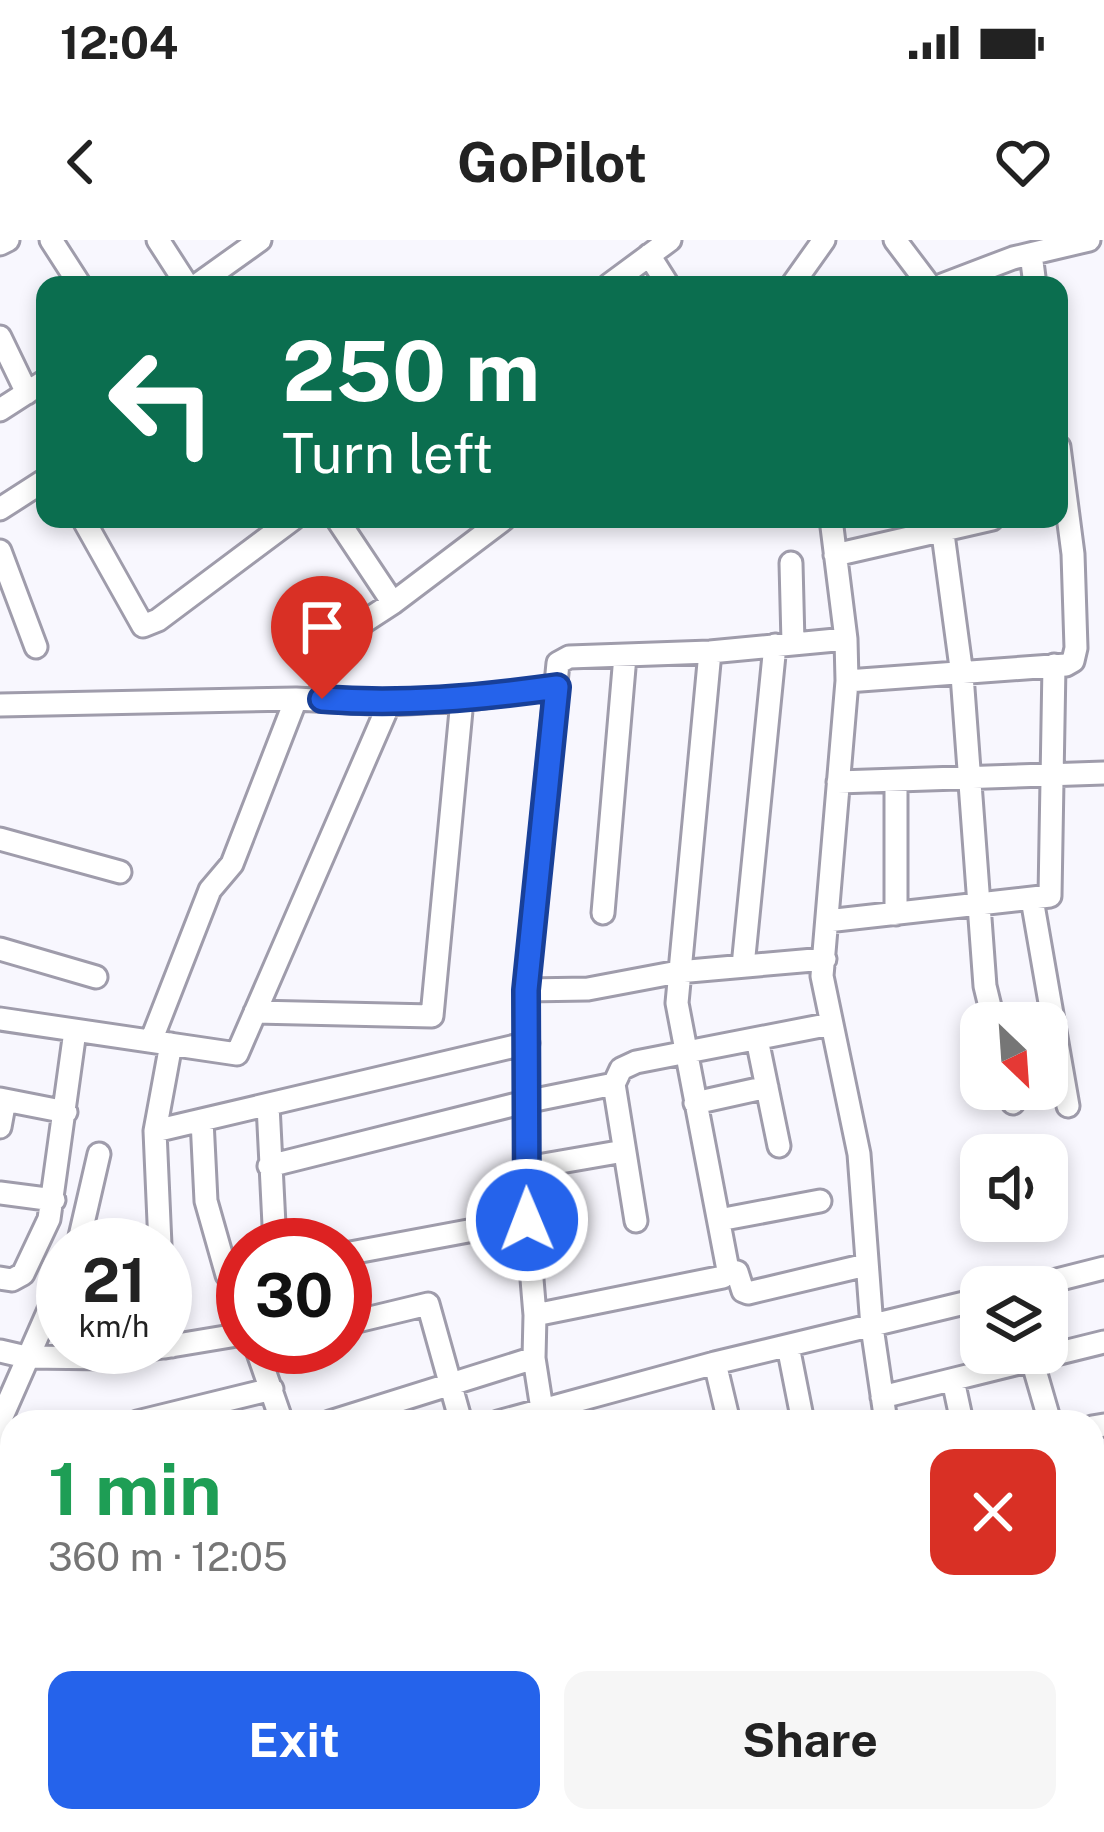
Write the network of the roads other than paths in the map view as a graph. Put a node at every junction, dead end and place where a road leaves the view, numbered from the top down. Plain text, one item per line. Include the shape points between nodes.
1 (8, 240) edge
2 (51, 240) edge
3 (158, 240) edge
4 (260, 240) edge
5 (670, 240) edge
6 (824, 240) edge
7 (895, 240) edge
8 (1089, 240) edge
9 (0, 244) edge
10 (1015, 251) edge
11 (649, 256) junction
12 (74, 276) edge
13 (181, 276) edge
14 (210, 276) edge
15 (621, 276) edge
16 (662, 276) edge
17 (798, 276) edge
18 (922, 276) edge
19 (961, 276) edge
20 (0, 337) edge
21 (36, 381) edge
22 (36, 388) edge
23 (0, 410) edge
24 (36, 486) edge
25 (0, 509) edge
26 (88, 528) edge
27 (280, 528) edge
28 (343, 528) edge
29 (492, 528) edge
30 (832, 528) edge
31 (928, 528) edge
32 (943, 528) edge
33 (1065, 528) edge
34 (0, 551) edge
35 (835, 555) junction
36 (791, 562) dead end
37 (393, 603) junction
38 (846, 639) junction
39 (784, 644) junction
40 (36, 647) dead end
41 (710, 652) junction
42 (625, 656) junction
43 (1054, 665) junction
44 (962, 675) junction
45 (848, 681) junction
46 (557, 687) junction
47 (296, 699) junction
48 (322, 699) junction
49 (462, 700) junction
50 (389, 704) junction
51 (0, 705) edge
52 (1104, 773) edge
53 (1052, 777) junction
54 (969, 780) junction
55 (838, 782) junction
56 (896, 783) junction
57 (0, 839) edge
58 (119, 872) dead end
59 (1032, 899) junction
60 (979, 905) junction
61 (603, 914) dead end
62 (896, 914) junction
63 (827, 921) junction
64 (0, 949) edge
65 (825, 959) junction
66 (742, 966) junction
67 (678, 972) junction
68 (96, 977) dead end
69 (526, 990) junction
70 (989, 1002) edge
71 (1050, 1002) edge
72 (255, 1012) junction
73 (0, 1019) edge
74 (831, 1024) junction
75 (75, 1031) junction
76 (757, 1039) junction
77 (161, 1042) junction
78 (527, 1042) junction
79 (686, 1054) junction
80 (614, 1084) junction
81 (767, 1087) junction
82 (2, 1100) edge
83 (526, 1102) junction
84 (695, 1103) junction
85 (268, 1105) junction
86 (66, 1112) junction
87 (202, 1120) junction
88 (0, 1127) edge
89 (155, 1131) junction
90 (779, 1146) dead end
91 (624, 1151) junction
92 (99, 1154) dead end
93 (269, 1166) junction
94 (526, 1168) junction
95 (0, 1193) edge
96 (54, 1200) junction
97 (820, 1201) dead end
98 (84, 1218) edge
99 (159, 1218) edge
100 (273, 1218) edge
101 (527, 1220) junction
102 (719, 1220) junction
103 (636, 1221) dead end
104 (216, 1236) edge
105 (372, 1248) edge
106 (866, 1265) junction
107 (1104, 1268) edge
108 (728, 1270) junction
109 (1068, 1277) edge
110 (0, 1278) edge
111 (960, 1304) edge
112 (535, 1315) junction
113 (372, 1317) edge
114 (872, 1327) junction
115 (36, 1337) edge
116 (1104, 1342) edge
117 (788, 1346) junction
118 (0, 1351) edge
119 (1068, 1351) edge
120 (36, 1356) edge
121 (26, 1357) junction
122 (534, 1358) junction
123 (715, 1364) junction
124 (266, 1374) edge
125 (977, 1374) edge
126 (1036, 1374) edge
127 (953, 1380) junction
128 (451, 1384) junction
129 (272, 1390) junction
130 (882, 1397) junction
131 (4, 1410) edge
132 (188, 1410) edge
133 (278, 1410) edge
134 (389, 1410) edge
135 (458, 1410) edge
136 (542, 1410) edge
137 (560, 1410) edge
138 (726, 1410) edge
139 (801, 1410) edge
140 (884, 1410) edge
141 (959, 1410) edge
142 (1047, 1410) edge

1 - 9 street
2 - 12 street
3 - 13 street
4 - 14 street
5 - 11 street
6 - 17 street
7 - 18 street
8 - 10 street
10 - 19 street
11 - 15 street
11 - 16 street
20 - 21 street
22 - 23 street
24 - 25 street
26 - 27 street via 143,626
28 - 37 street
29 - 37 street
30 - 35 street
31 - 35 street
32 - 44 street
33 - 43 street via 1076,648 1073,661
34 - 40 street
35 - 38 street
36 - 39 street
37 - 48 street via 327,646
38 - 39 street
38 - 45 street
39 - 41 street
39 - 66 street
41 - 42 street
41 - 67 street
42 - 46 street via 562,659
42 - 61 street
43 - 44 street
43 - 53 street
44 - 45 street
44 - 54 street
45 - 55 street
46 - 49 street
46 - 69 street
47 - 48 street
47 - 51 street
47 - 77 street via 232,864 210,890
48 - 50 street
49 - 50 street
49 - 72 street via 436,1010 427,1018
50 - 72 street
52 - 53 street
53 - 54 street
53 - 59 street via 1053,892
54 - 56 street
54 - 60 street
55 - 56 street
55 - 63 street
56 - 62 street
57 - 58 street
59 - 60 street
59 - 71 street
60 - 62 street
60 - 70 street
62 - 63 street
63 - 65 street
64 - 68 street
65 - 66 street
65 - 74 street
66 - 67 street
67 - 69 street via 588,989
67 - 79 street
69 - 78 street
72 - 77 street via 237,1054
73 - 75 street
74 - 76 street
74 - 106 street via 859,1154
75 - 77 street
75 - 86 street
76 - 79 street
76 - 81 street
77 - 89 street
78 - 83 street
78 - 85 street
79 - 80 street via 636,1062
79 - 84 street
80 - 83 street
80 - 91 street
81 - 84 street
81 - 90 street
82 - 86 street
82 - 88 street
83 - 93 street
83 - 94 street
84 - 102 street
85 - 87 street
85 - 93 street
86 - 96 street
87 - 89 street
87 - 104 street
89 - 99 street
91 - 94 street
91 - 103 street
92 - 98 street
93 - 100 street
94 - 101 street
95 - 96 street
96 - 110 street via 23,1274
97 - 102 street
101 - 105 street
101 - 112 street
102 - 108 street
106 - 108 street via 748,1293
106 - 114 street
107 - 109 street
108 - 112 street
111 - 114 street
112 - 122 street
113 - 128 street via 425,1302
114 - 117 street
114 - 130 street
115 - 121 street
116 - 119 street
117 - 123 street
117 - 139 street
118 - 121 street
120 - 121 street
121 - 131 street
122 - 128 street
122 - 136 street
123 - 137 street
123 - 138 street
124 - 129 street
125 - 127 street
126 - 142 street
127 - 130 street
127 - 141 street
128 - 134 street
128 - 135 street
129 - 132 street
129 - 133 street
130 - 140 street

